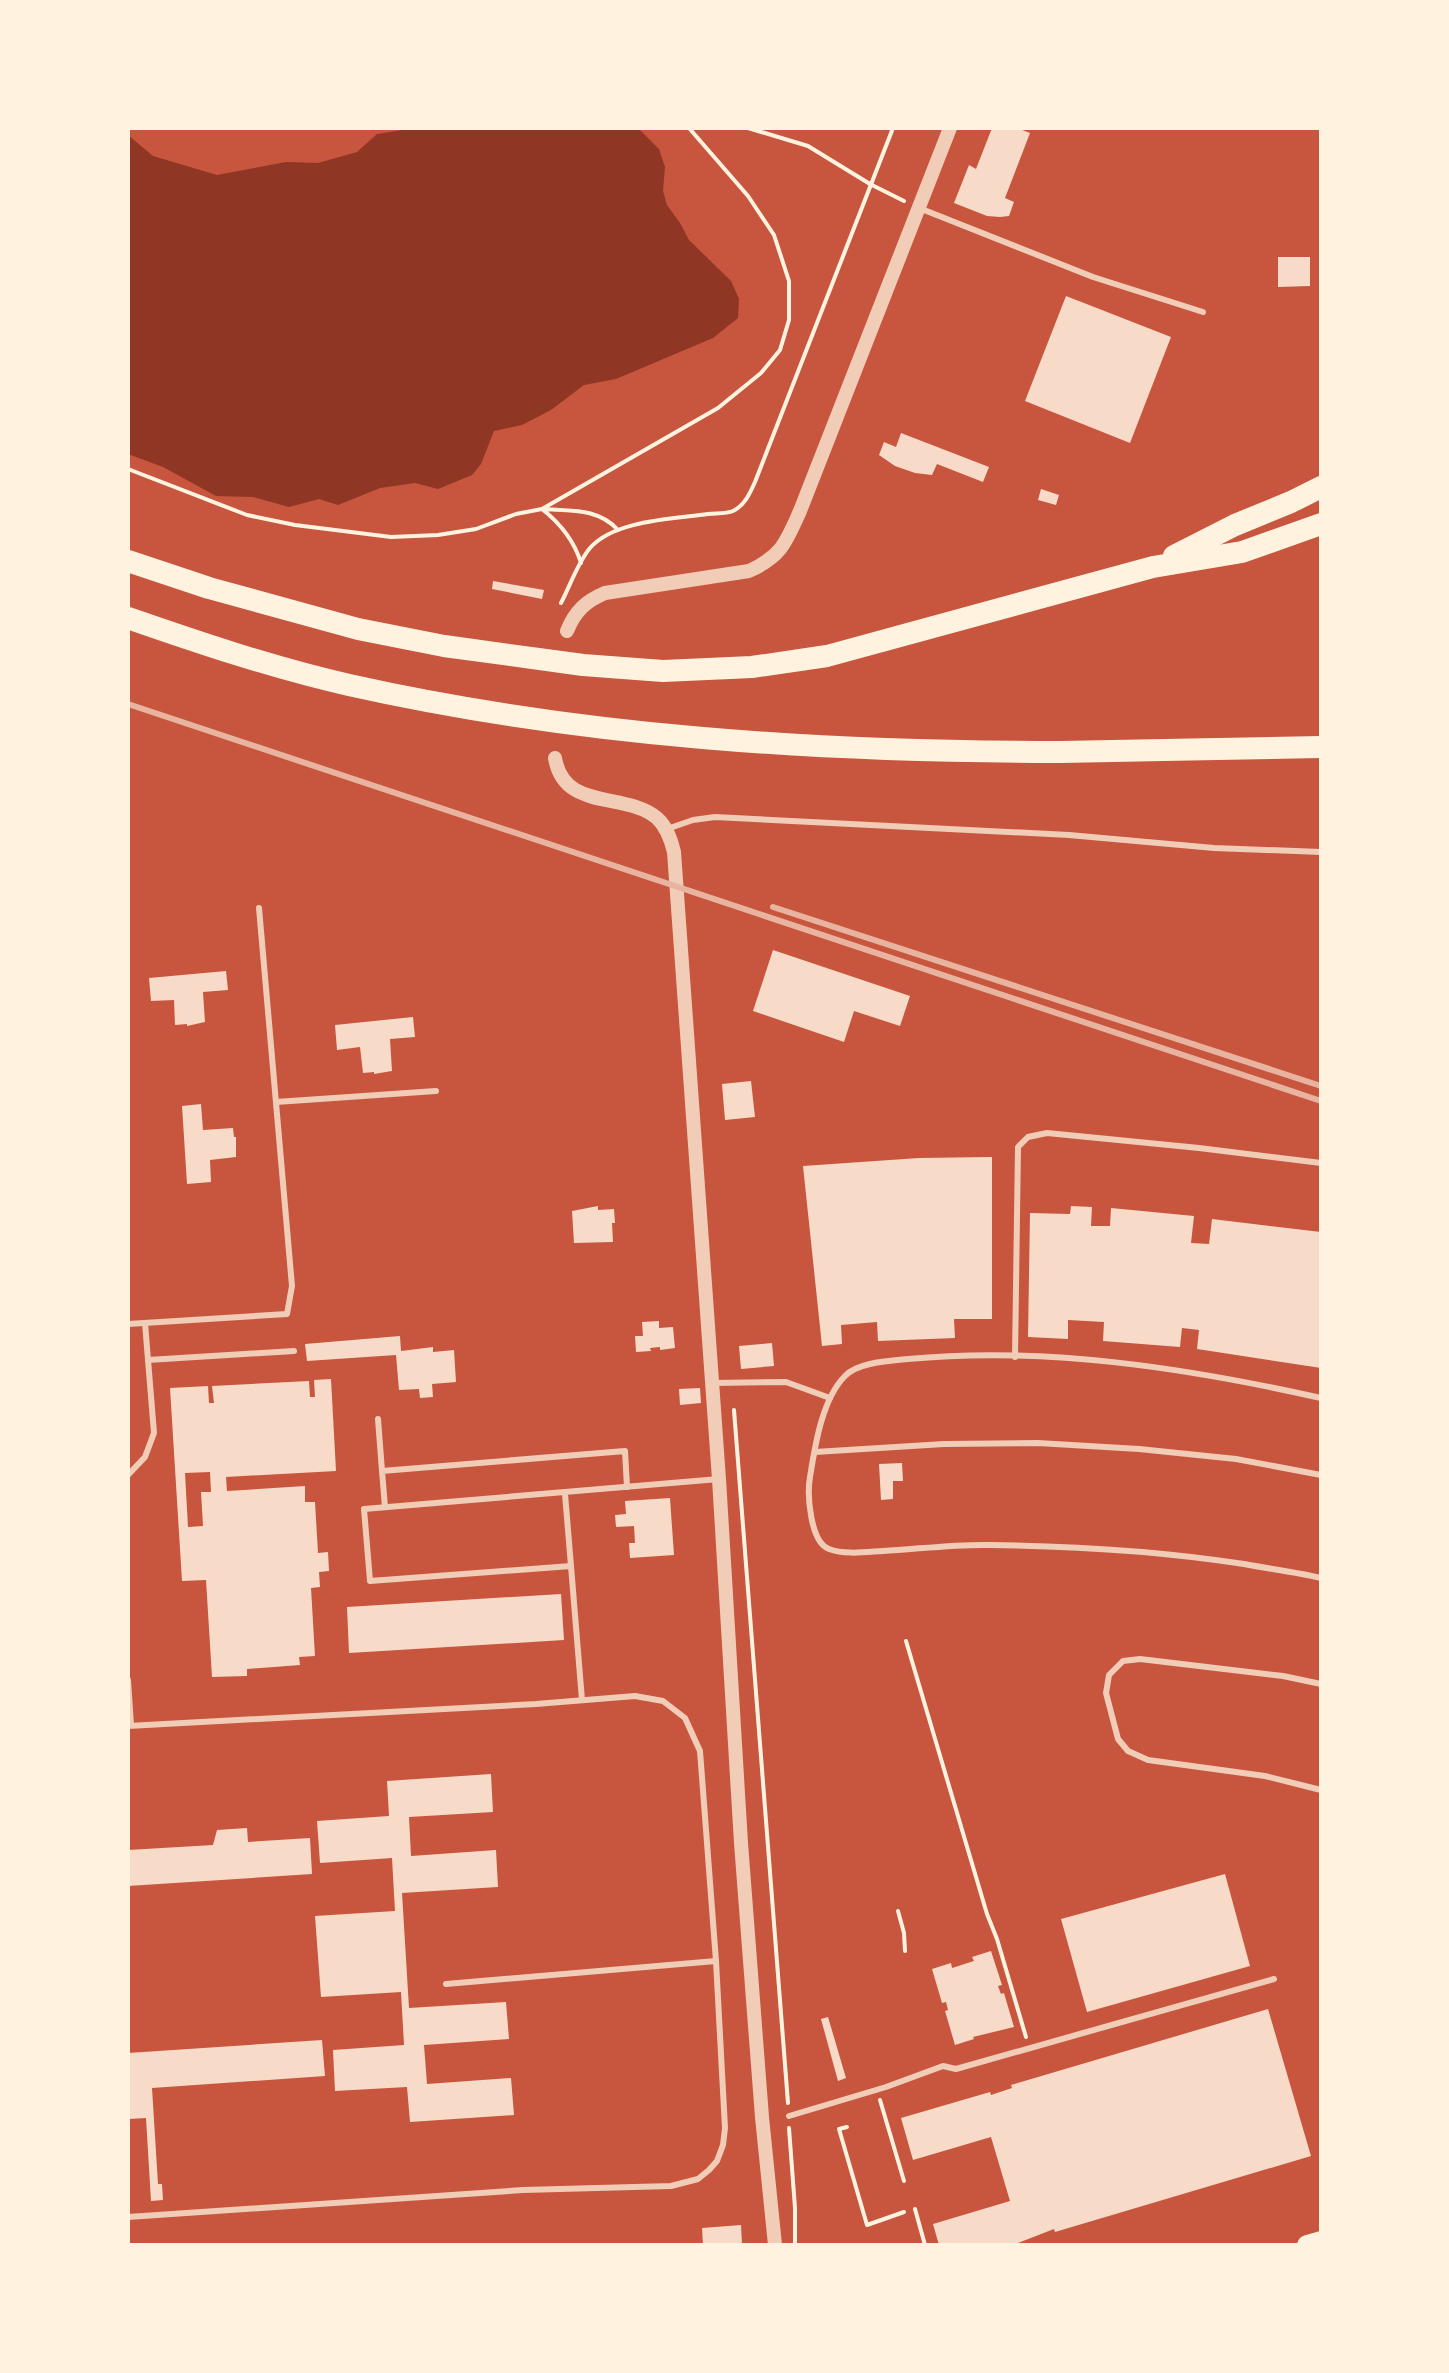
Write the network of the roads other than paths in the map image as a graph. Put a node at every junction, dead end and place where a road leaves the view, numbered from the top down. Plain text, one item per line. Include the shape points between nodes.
1 (950, 128) edge
2 (919, 208) junction
3 (1203, 312) dead end
4 (1321, 487) edge
5 (1321, 524) edge
6 (128, 561) edge
7 (1153, 567) junction
8 (128, 618) edge
9 (567, 631) dead end
10 (1321, 747) edge
11 (555, 758) dead end
12 (666, 829) junction
13 (1321, 852) edge
14 (259, 908) dead end
15 (436, 1091) dead end
16 (276, 1102) junction
17 (1321, 1163) edge
18 (145, 1323) junction
19 (128, 1324) edge
20 (294, 1351) dead end
21 (1015, 1357) junction
22 (148, 1360) junction
23 (712, 1383) junction
24 (830, 1398) junction
25 (1321, 1398) edge
26 (378, 1419) dead end
27 (815, 1452) junction
28 (382, 1471) junction
29 (128, 1475) edge
30 (1321, 1475) edge
31 (719, 1479) junction
32 (627, 1487) junction
33 (565, 1494) junction
34 (385, 1507) junction
35 (571, 1566) junction
36 (1321, 1578) edge
37 (128, 1680) edge
38 (1321, 1684) edge
39 (582, 1700) junction
40 (129, 1726) edge
41 (1321, 1790) edge
42 (716, 1961) junction
43 (1274, 1979) dead end
44 (446, 1984) dead end
45 (789, 2116) road end
46 (128, 2217) edge
47 (1321, 2241) edge
48 (775, 2245) edge
49 (1307, 2245) edge

1 - 2 street
2 - 3 lane via 1093,277
2 - 9 street via 786,543 770,562 749,571 590,599
4 - 7 highway
5 - 7 highway via 1242,552
6 - 7 highway via 372,632 568,663 663,671 752,667 827,656
8 - 10 highway via 345,684 543,721 743,742 908,749
11 - 12 street via 558,772 576,790 644,810
12 - 13 lane via 715,817
12 - 23 street via 674,852
14 - 16 lane
15 - 16 lane
16 - 18 lane via 292,1286 287,1314
17 - 21 lane via 1047,1133 1028,1137 1018,1147
18 - 19 lane
18 - 22 lane
20 - 22 lane
21 - 24 lane via 875,1362 846,1374
21 - 25 lane via 1172,1370
22 - 29 lane via 154,1433 145,1457
23 - 24 lane via 786,1382
23 - 31 street
24 - 27 lane
26 - 28 lane
27 - 30 lane via 1038,1443 1236,1459
27 - 36 lane via 809,1481 812,1521 819,1543 829,1549 1093,1548 1191,1556
28 - 32 lane via 625,1451
28 - 34 lane
31 - 32 lane
31 - 48 street via 741,1843
32 - 33 lane
33 - 34 lane
33 - 35 lane
34 - 35 lane via 364,1509 370,1581
35 - 39 lane
37 - 40 lane
38 - 41 lane via 1140,1659 1123,1661 1109,1675 1106,1693 1118,1739 1128,1751 1148,1760 1265,1776
39 - 40 lane
39 - 42 lane via 635,1696 663,1701 685,1718 700,1751
42 - 44 lane
42 - 46 lane via 725,2128 717,2161 698,2179 671,2186 523,2190
43 - 45 lane via 956,2069 943,2066
47 - 49 main road

